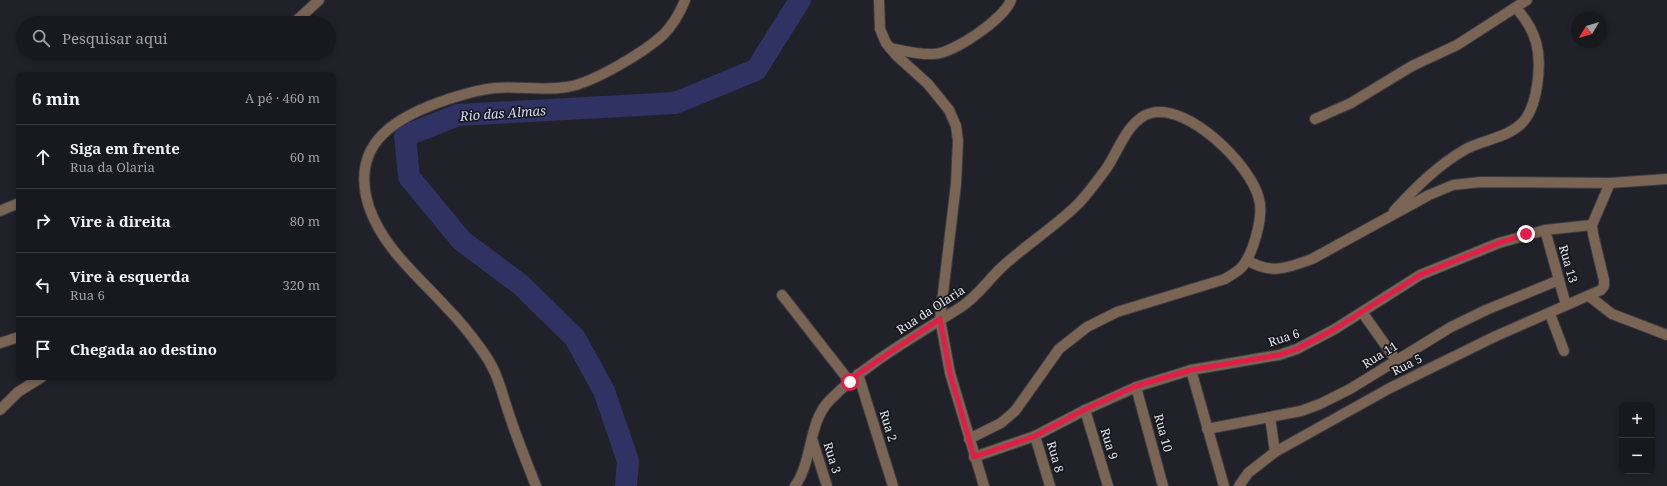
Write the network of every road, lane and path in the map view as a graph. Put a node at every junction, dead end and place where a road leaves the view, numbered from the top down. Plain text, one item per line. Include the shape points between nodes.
1 (319, 0) edge
2 (685, 0) edge
3 (878, 0) edge
4 (1011, 0) edge
5 (1527, 0) edge
6 (1516, 8) junction
7 (302, 16) edge
8 (890, 48) junction
9 (1315, 119) dead end
10 (1667, 179) edge
11 (1610, 183) junction
12 (16, 204) edge
13 (0, 210) edge
14 (1389, 217) junction
15 (1592, 225) junction
16 (1545, 230) junction
17 (1247, 260) junction
18 (1559, 280) junction
19 (782, 295) dead end
20 (1589, 296) junction
21 (1566, 305) junction
22 (1362, 312) junction
23 (1550, 314) junction
24 (940, 319) junction
25 (1667, 335) edge
26 (16, 338) edge
27 (0, 343) edge
28 (1564, 351) dead end
29 (1396, 360) junction
30 (1191, 370) junction
31 (858, 374) junction
32 (37, 380) edge
33 (850, 382) junction
34 (1136, 386) junction
35 (0, 410) edge
36 (1084, 410) junction
37 (1270, 417) junction
38 (1207, 429) junction
39 (1035, 436) junction
40 (812, 438) junction
41 (969, 439) junction
42 (1275, 452) junction
43 (974, 457) junction
44 (536, 486) edge
45 (796, 486) edge
46 (827, 486) edge
47 (893, 486) edge
48 (984, 486) edge
49 (1050, 486) edge
50 (1108, 486) edge
51 (1163, 486) edge
52 (1224, 486) edge
53 (1239, 486) edge

1 - 7 street
2 - 44 street via 679,16 663,35 619,65 585,83 567,87 494,88 453,98 427,107 395,123 376,140 368,155 365,186 379,230 399,257 449,309 494,369
3 - 8 street via 880,29
4 - 8 street via 997,18 951,49 934,54
5 - 6 street
6 - 9 street via 1457,45 1412,66 1351,103
6 - 14 street via 1528,21 1536,43 1536,95 1527,117 1512,130 1478,143 1450,158 1422,182
8 - 24 street via 928,84 949,110 956,126 956,184
10 - 11 street
11 - 14 street via 1465,183 1439,190
11 - 15 street
12 - 13 street
14 - 17 street via 1312,259 1290,267 1268,269
15 - 16 street, Rua 6
15 - 20 street, Rua 5 via 1604,286
16 - 18 street, Rua 13
16 - 22 street, Rua 6 via 1499,243 1427,272
17 - 24 street, Rua da Olaria via 1260,215 1260,200 1250,179 1207,131 1167,113 1151,113 1131,128 1106,169 1078,204 1002,267 978,294
17 - 41 street via 1225,278 1117,312 1087,327 1059,349 1015,411 996,426
18 - 21 street, Rua 13
18 - 29 street, Rua 11 via 1472,316
19 - 33 street
20 - 21 street, Rua 5
20 - 25 street via 1612,314
21 - 23 street, Rua 5
22 - 29 street
22 - 30 street, Rua 6 via 1297,349 1279,355
23 - 28 street
23 - 42 street, Rua 5 via 1496,336 1390,388
24 - 31 street, Rua da Olaria
24 - 41 street via 950,373
26 - 27 street
29 - 37 street, Rua 11 via 1337,396 1302,411
30 - 34 street, Rua 6
30 - 38 street
31 - 33 street, Rua da Olaria
31 - 47 street, Rua 2
32 - 35 street via 18,392
33 - 40 street, Rua da Olaria via 828,402
34 - 36 street, Rua 6
34 - 51 street, Rua 10
36 - 39 street, Rua 6
36 - 50 street, Rua 9
37 - 38 street, Rua 11
37 - 42 street
38 - 52 street
39 - 43 street, Rua 6
39 - 49 street, Rua 8
40 - 45 street, Rua da Olaria via 806,465
40 - 46 street, Rua 3
41 - 43 street
42 - 53 street, Rua 5 via 1248,473
43 - 48 street

